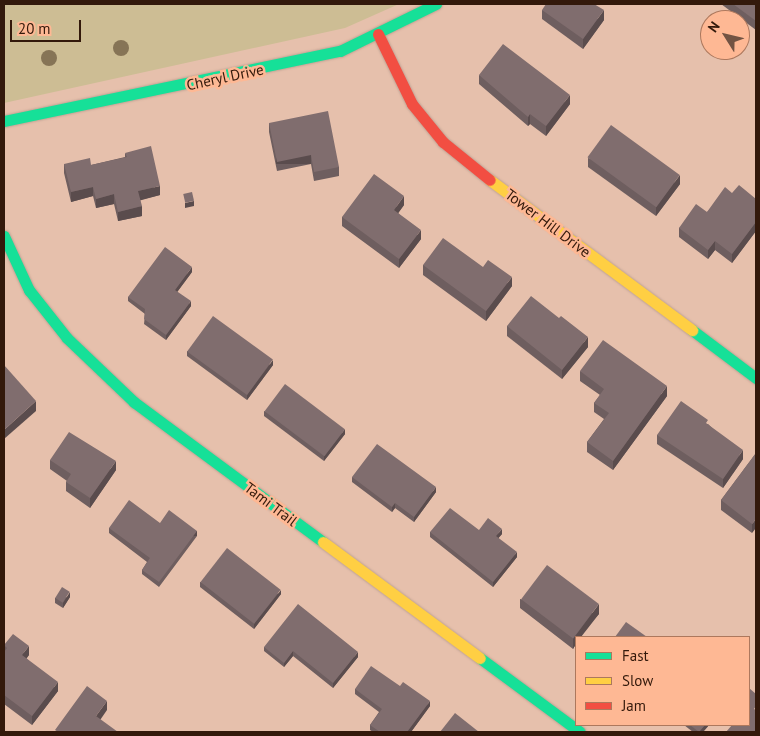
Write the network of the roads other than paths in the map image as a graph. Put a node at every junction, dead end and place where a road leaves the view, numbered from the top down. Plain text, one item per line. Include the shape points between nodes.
1 (436, 4) edge
2 (378, 34) junction
3 (4, 121) edge
4 (4, 236) edge
5 (756, 378) edge
6 (580, 732) edge

1 - 2 street, Cheryl Drive
2 - 3 street, Cheryl Drive via 340,51
2 - 5 street, Tower Hill Drive via 412,104 443,142
4 - 6 street, Tami Trail via 29,290 67,338 134,402

